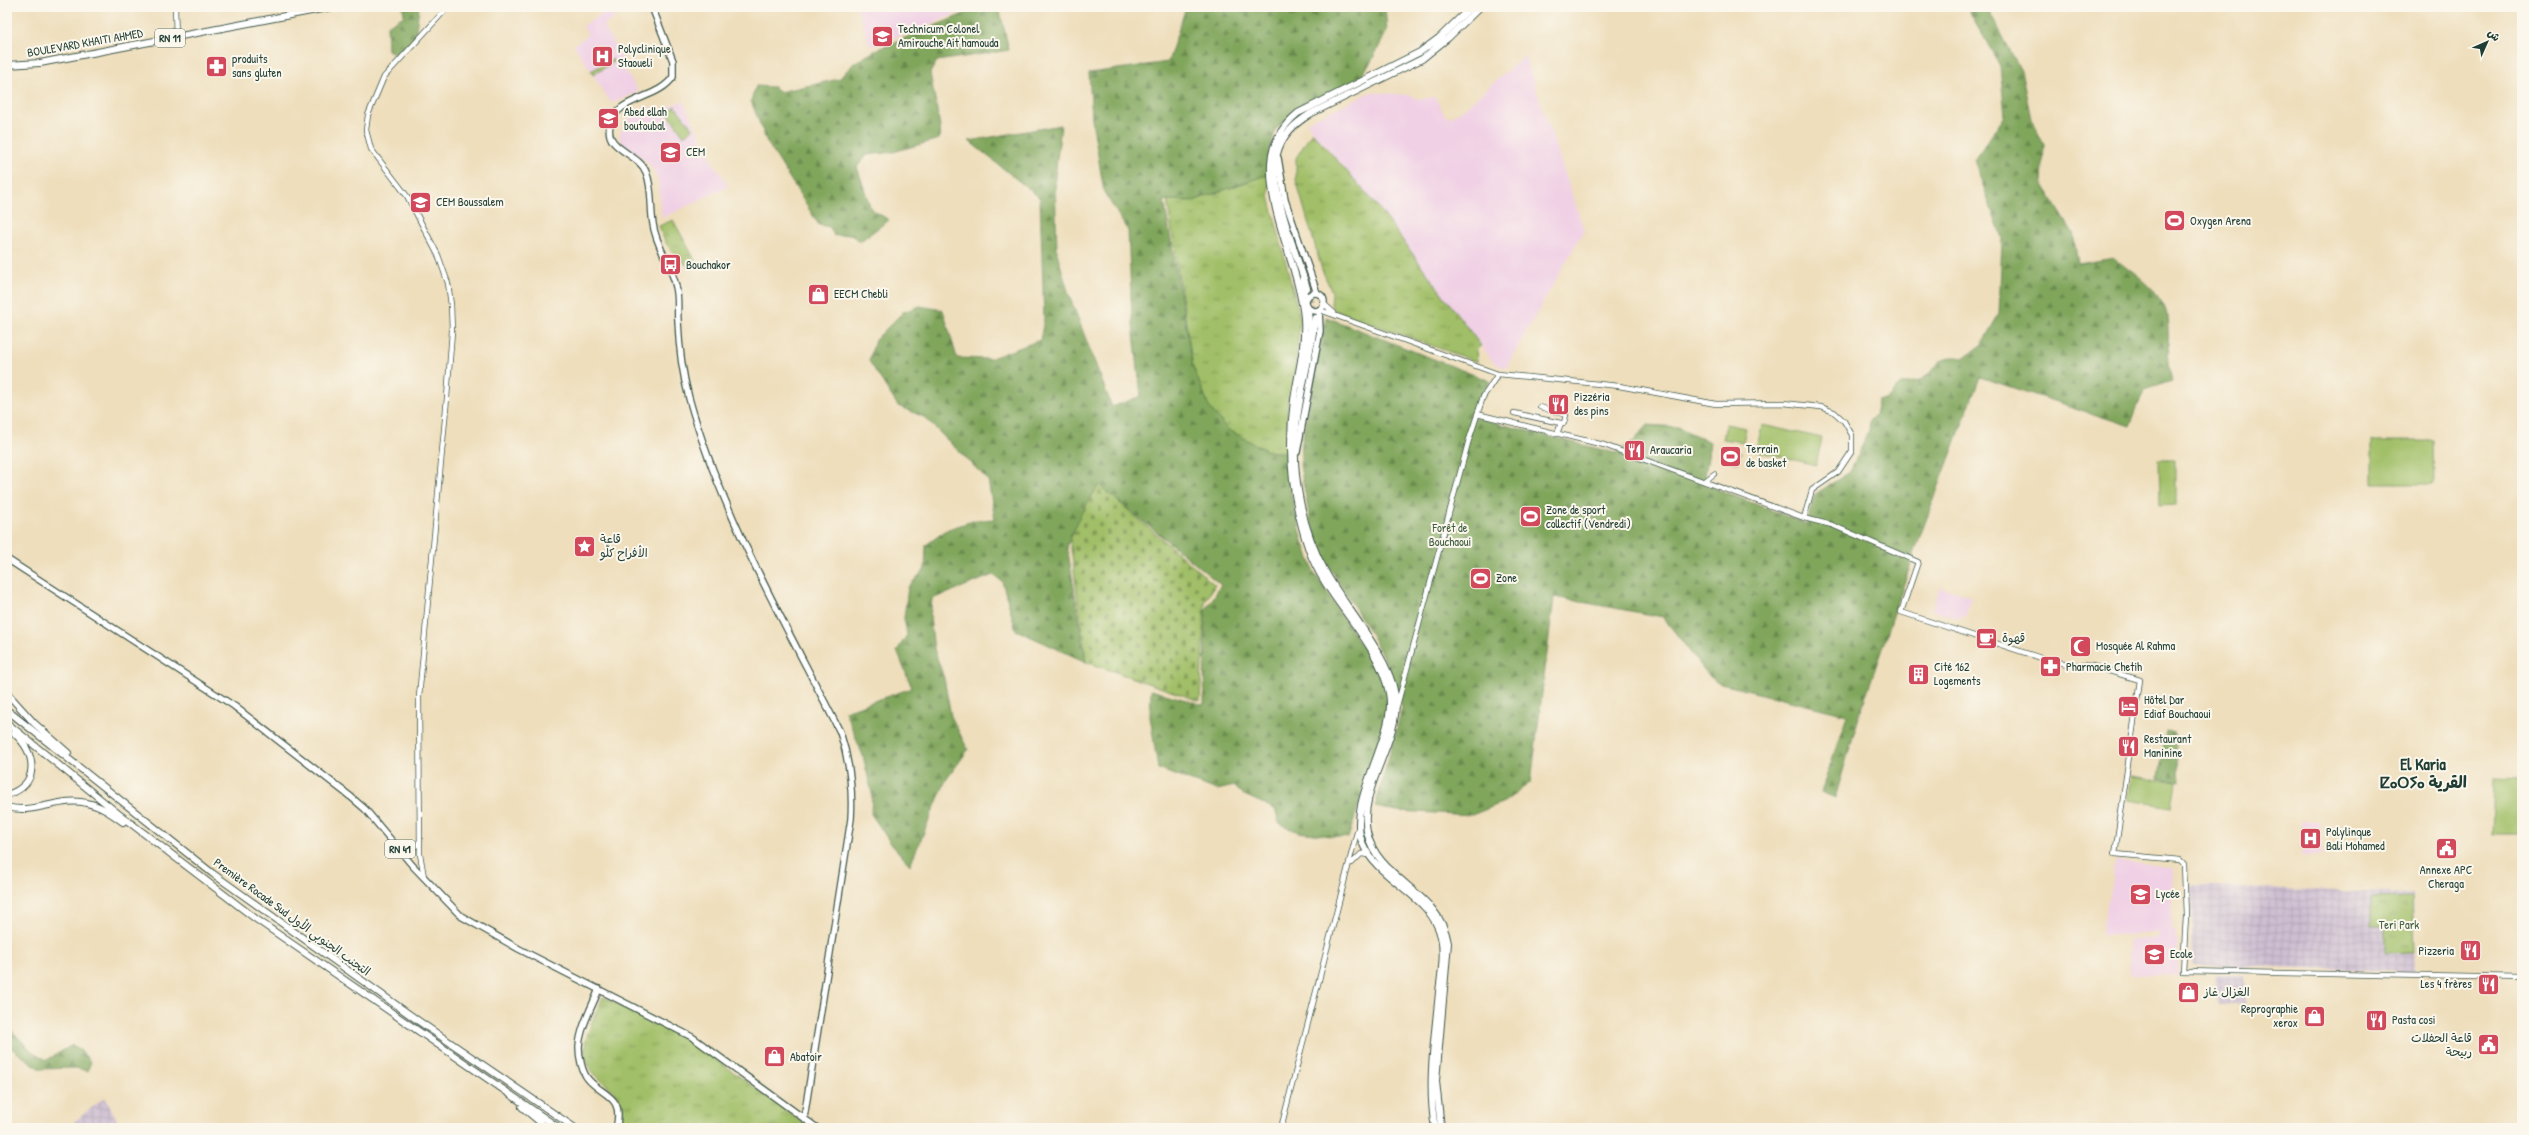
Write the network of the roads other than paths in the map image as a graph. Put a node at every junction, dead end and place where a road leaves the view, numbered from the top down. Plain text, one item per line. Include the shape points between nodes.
1 (175, 7) edge
2 (332, 7) edge
3 (448, 7) edge
4 (652, 7) edge
5 (1471, 7) edge
6 (1480, 7) edge
7 (176, 37) junction
8 (7, 65) edge
9 (1277, 155) junction
10 (1273, 185) junction
11 (1308, 288) tunnel mouth
12 (1317, 293) junction
13 (1324, 304) junction
14 (1307, 305) junction
15 (1319, 310) junction
16 (1343, 317) junction
17 (1315, 318) tunnel mouth
18 (1498, 374) junction
19 (1540, 407) dead end
20 (1514, 412) dead end
21 (1477, 414) junction
22 (1292, 417) junction
23 (1560, 423) junction
24 (1557, 434) junction
25 (1295, 461) junction
26 (1714, 474) dead end
27 (1705, 481) junction
28 (1804, 518) junction
29 (7, 559) edge
30 (7, 693) edge
31 (7, 710) edge
32 (1395, 713) junction
33 (7, 723) edge
34 (7, 727) edge
35 (7, 795) edge
36 (7, 807) edge
37 (1359, 826) junction
38 (161, 831) junction
39 (420, 841) junction
40 (171, 854) junction
41 (1369, 855) junction
42 (406, 856) junction
43 (1348, 870) junction
44 (424, 877) junction
45 (2522, 978) edge
46 (599, 989) junction
47 (512, 1097) junction
48 (804, 1118) junction
49 (547, 1128) edge
50 (559, 1128) edge
51 (575, 1128) edge
52 (616, 1128) edge
53 (817, 1128) edge
54 (1281, 1128) edge
55 (1435, 1128) edge
56 (1441, 1128) edge

1 - 7 street
2 - 7 highway, BOULEVARD KHAITI AHMED / RN 11
3 - 39 street via 384,77 368,114 366,130 370,149 407,196 438,255 448,284 452,331 419,697
4 - 48 main road via 673,62 673,77 658,91 622,107 612,117 609,129 613,142 639,162 647,173 657,242 677,288 679,348 683,375 707,456 724,499 840,732 851,769 851,819
5 - 10 highway via 1439,38 1420,52 1310,105 1288,120 1273,146
6 - 9 highway via 1422,59 1298,121 1285,137
7 - 8 highway, BOULEVARD KHAITI AHMED / RN 11 via 40,63
9 - 11 highway via 1276,174 1280,197
9 - 12 main road via 1285,200
10 - 14 main road via 1304,286
10 - 22 highway via 1304,318 1303,343
12 - 13 main road via 1323,298
12 - 14 main road via 1309,295
13 - 15 main road
13 - 16 street
14 - 15 main road via 1313,311
14 - 22 main road via 1310,330
15 - 16 street
15 - 25 main road via 1320,331
16 - 18 street via 1417,347
17 - 25 highway via 1298,414
18 - 21 street via 1483,397
18 - 28 street via 1619,386 1716,404 1783,403 1821,407 1834,412 1852,435 1852,451 1838,472 1812,490
19 - 23 street via 1566,415 1564,423
20 - 23 street
21 - 24 street
21 - 32 street
22 - 37 highway via 1290,466 1310,552 1322,576 1366,643 1389,693 1387,719 1363,800
23 - 24 street
24 - 27 street via 1604,445
25 - 32 highway via 1303,509 1317,555 1389,677 1395,694
26 - 27 street
27 - 28 street
28 - 45 street via 1832,525 1918,562 1901,612 2044,659 2092,666 2140,680 2115,854 2180,860 2184,864 2186,916 2183,970
29 - 42 main road, RN 41 via 238,709 365,809
30 - 38 highway via 47,735
31 - 38 highway, Première Rocade Sud التجنب الجنوبي الأول
32 - 56 highway via 1368,801 1367,832 1370,843 1381,858 1432,907 1446,933 1448,943 1436,1081
33 - 40 highway, Première Rocade Sud التجنب الجنوبي الأول
34 - 35 highway via 26,745 32,760 32,768 24,784
36 - 40 highway via 30,811 70,802 86,802 99,806
37 - 41 highway via 1362,842
37 - 43 street
38 - 51 highway, Première Rocade Sud التجنب الجنوبي الأول via 212,873 342,968
39 - 42 street
39 - 44 street
40 - 47 highway, Première Rocade Sud التجنب الجنوبي الأول via 256,919
41 - 43 street via 1363,853 1356,857
41 - 55 highway via 1427,910 1440,934 1442,953 1432,1082
42 - 44 main road, RN 41
43 - 54 street
44 - 46 main road, RN 41 via 461,916
46 - 48 main road, RN 41 via 692,1037
46 - 52 main road via 581,1036 580,1052 588,1079 613,1100 618,1118
47 - 49 highway
47 - 50 highway, Première Rocade Sud التجنب الجنوبي الأول
48 - 53 main road, RN 41

